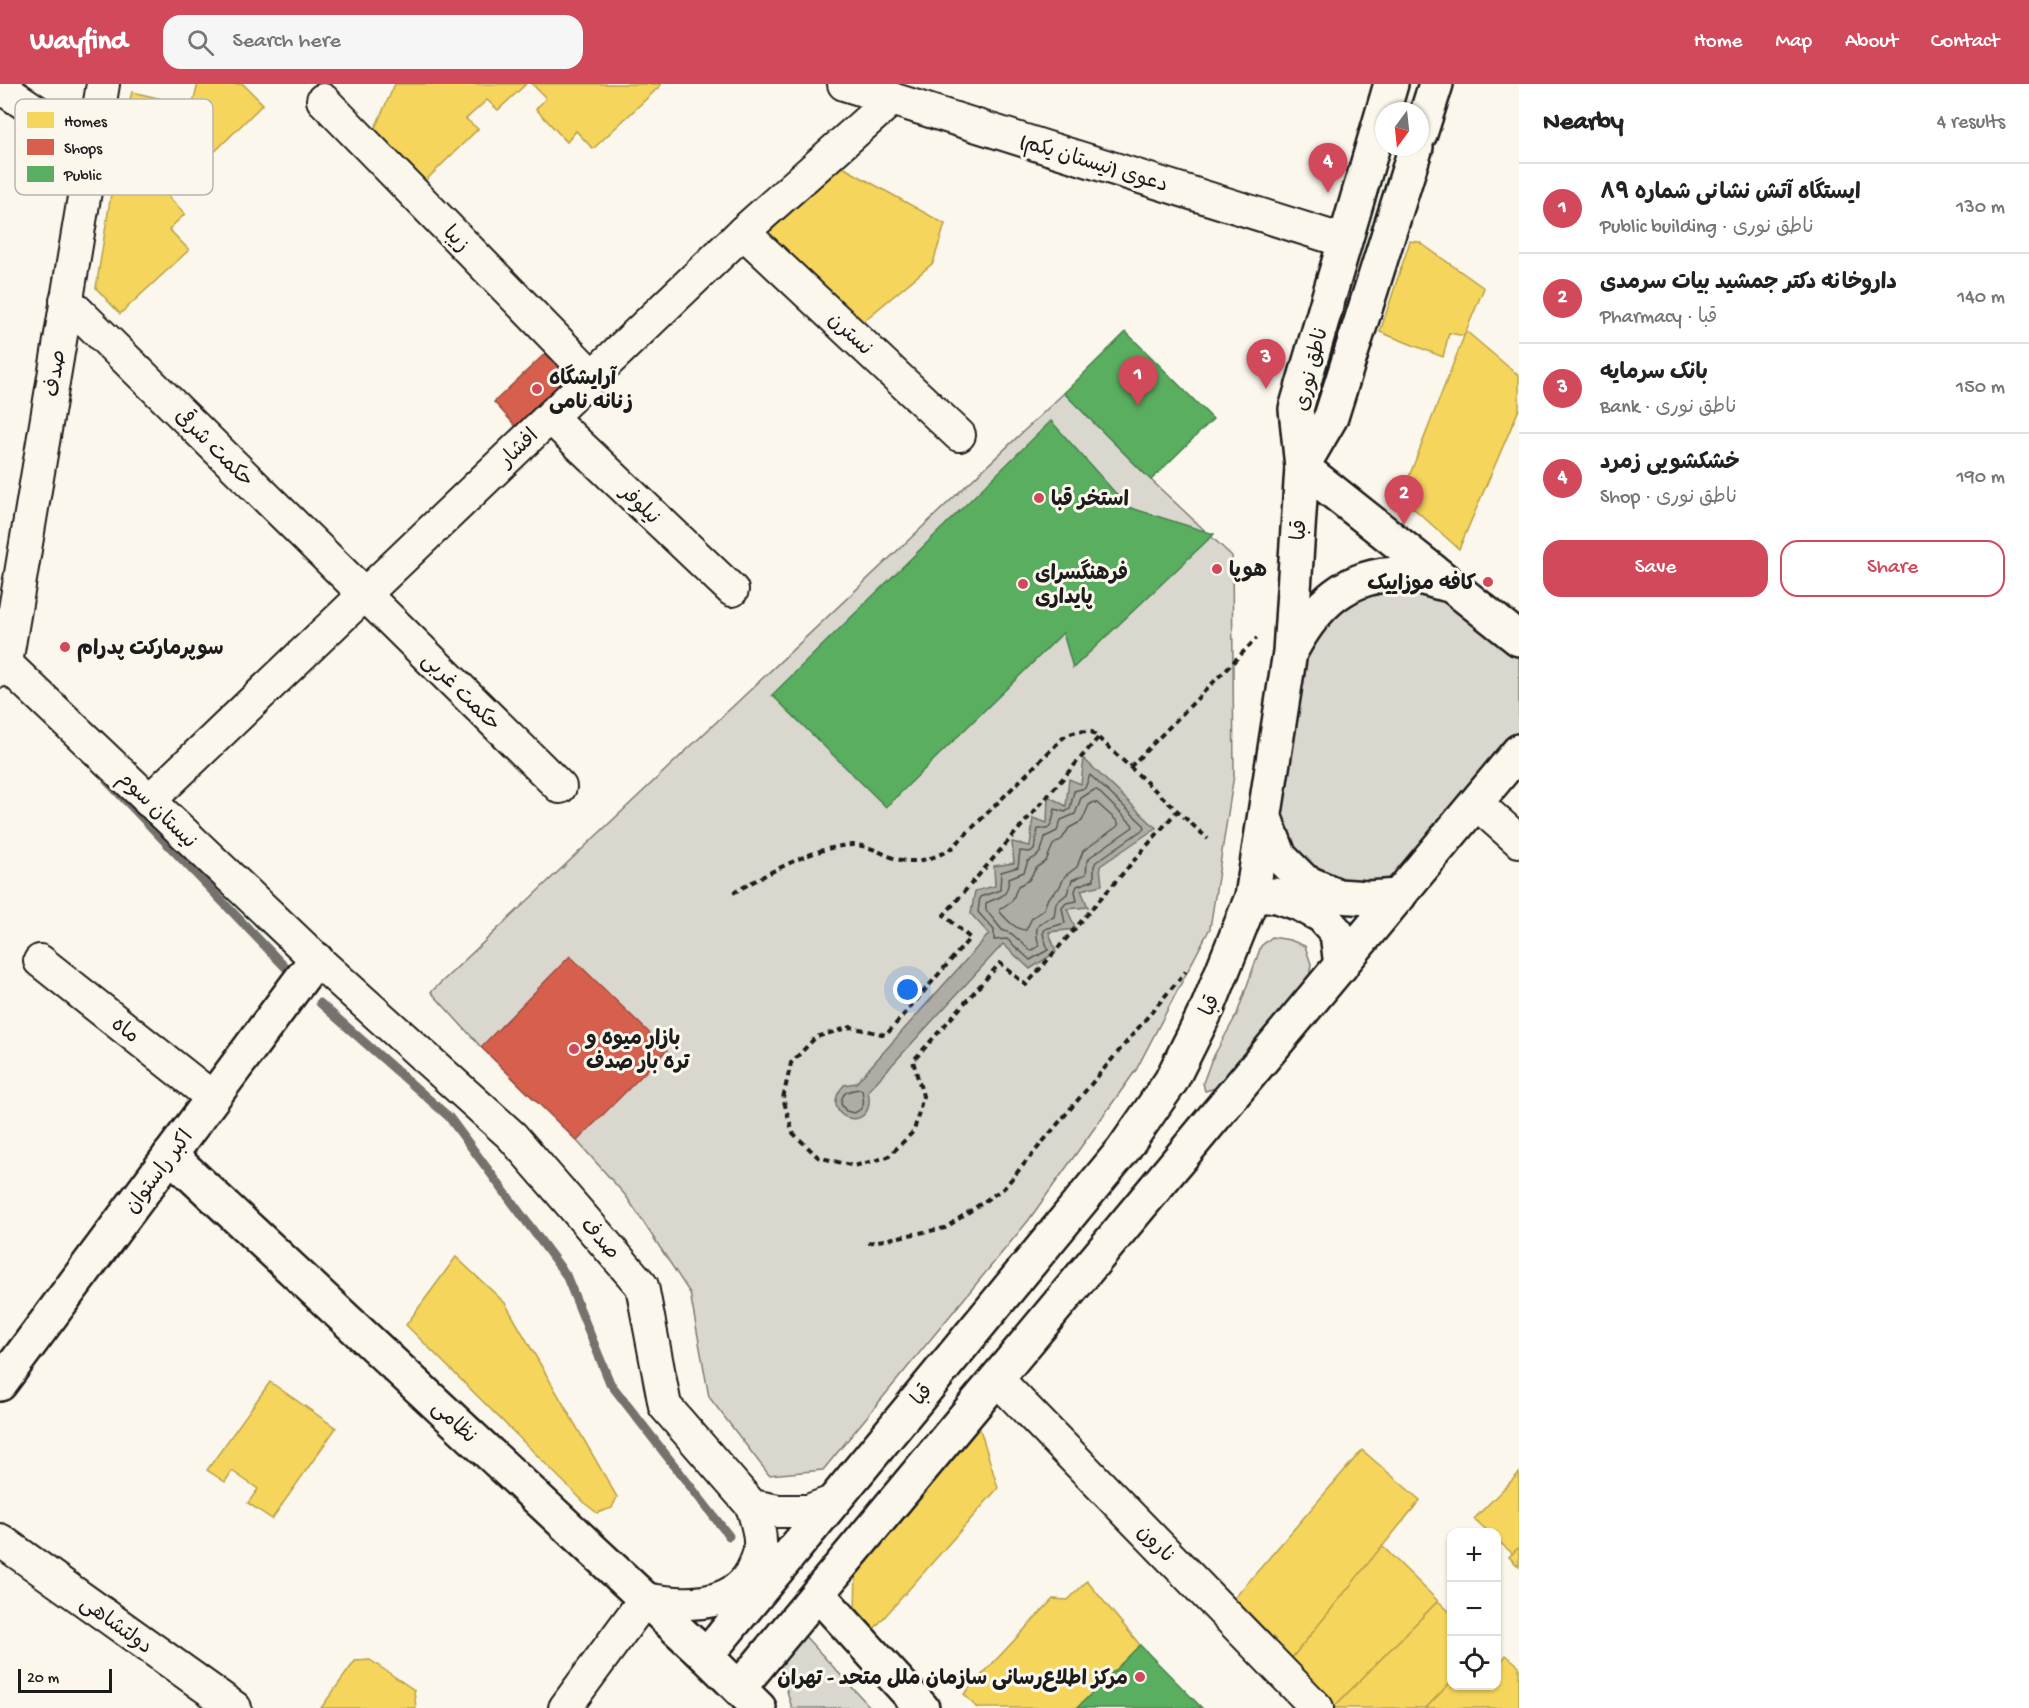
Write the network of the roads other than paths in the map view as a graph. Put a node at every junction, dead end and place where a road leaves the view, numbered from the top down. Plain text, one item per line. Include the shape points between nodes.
1 (103, 84) edge
2 (844, 84) edge
3 (1391, 84) edge
4 (1436, 84) edge
5 (0, 87) edge
6 (18, 99) edge
7 (100, 99) edge
8 (892, 99) junction
9 (323, 100) dead end
10 (1429, 106) edge
11 (1413, 156) edge
12 (83, 195) edge
13 (743, 232) junction
14 (1344, 241) junction
15 (66, 300) junction
16 (592, 376) junction
17 (550, 417) junction
18 (959, 435) dead end
19 (1302, 467) junction
20 (1452, 586) junction
21 (732, 590) dead end
22 (365, 594) junction
23 (1519, 639) edge
24 (1290, 652) junction
25 (2, 664) edge
26 (1519, 751) edge
27 (560, 787) dead end
28 (149, 801) junction
29 (1476, 803) junction
30 (1265, 818) junction
31 (1519, 841) edge
32 (1399, 896) junction
33 (1252, 897) junction
34 (316, 959) junction
35 (40, 961) dead end
36 (1341, 966) junction
37 (213, 1098) junction
38 (170, 1155) junction
39 (997, 1379) junction
40 (0, 1384) edge
41 (832, 1502) junction
42 (752, 1506) junction
43 (0, 1540) edge
44 (818, 1594) junction
45 (645, 1599) junction
46 (706, 1656) junction
47 (749, 1698) edge
48 (235, 1708) edge
49 (565, 1708) edge
50 (922, 1708) edge
51 (1317, 1708) edge

1 - 7 street, صدف
2 - 8 street, دعوی (نیستان یکم)
3 - 14 street, ناطق نوری
4 - 10 street
5 - 6 street
8 - 13 street, افشار
8 - 14 street, دعوی (نیستان یکم)
9 - 16 street, زیبا
11 - 19 street, ناطق نوری via 1331,417
12 - 15 street, صدف
13 - 16 street, افشار
13 - 18 street, نسترن
14 - 19 street, ناطق نوری via 1296,409
15 - 22 street, حکمت شرقی
15 - 25 street, صدف
16 - 17 street, افشار
17 - 21 street, نیلوفر
17 - 22 street, افشار
19 - 20 street
19 - 24 street, قبا
20 - 23 street
20 - 24 street via 1402,574 1365,578 1334,595 1307,622
22 - 27 street, حکمت غربی
22 - 28 street, افشار
24 - 30 street, قبا
25 - 28 street, نیستان سوم
26 - 29 street
28 - 34 street, نیستان سوم
29 - 31 street
29 - 32 street
30 - 32 street via 1280,857 1304,881 1338,896
30 - 33 street, قبا
32 - 36 street
33 - 36 street via 1274,895 1322,916 1337,933
33 - 41 street, قبا via 1208,1007 1171,1081 1123,1150
34 - 37 street, اکبر راستوان
34 - 42 street, صدف via 512,1136 642,1286 665,1406
35 - 37 street, ماه
36 - 39 street
37 - 38 street, اکبر راستوان
38 - 40 street, اکبر راستوان
38 - 45 street, نظامی
39 - 44 street
39 - 51 street, نارون
41 - 42 street via 808,1511
41 - 46 street, قبا
42 - 45 street via 760,1547 749,1578 734,1592 697,1603
43 - 48 street, دولتشاهی
44 - 47 street
44 - 50 street
45 - 46 street, نظامی
45 - 49 street
46 - 47 street, نظامی

